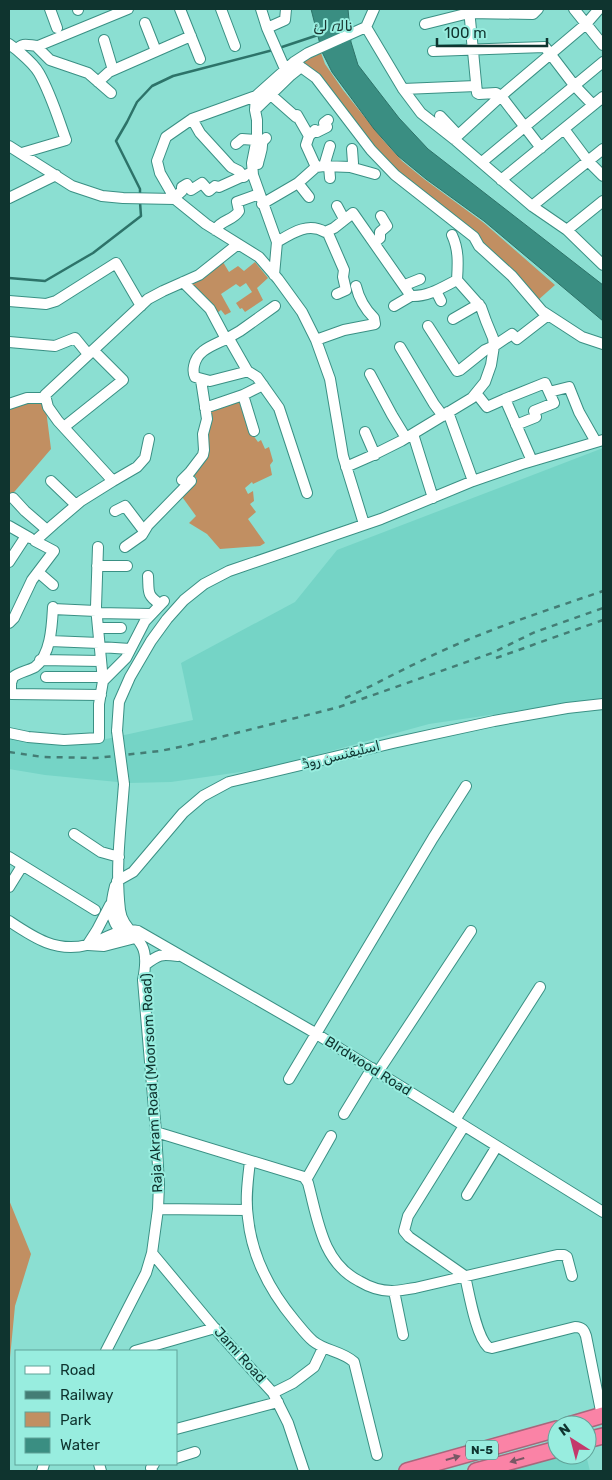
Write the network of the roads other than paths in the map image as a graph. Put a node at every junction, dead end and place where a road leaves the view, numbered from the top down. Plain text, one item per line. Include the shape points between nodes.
1 (50, 9) edge
2 (128, 9) edge
3 (180, 9) edge
4 (221, 9) edge
5 (261, 9) edge
6 (286, 9) edge
7 (374, 9) edge
8 (538, 9) edge
9 (574, 9) edge
10 (598, 9) edge
11 (469, 11) edge
12 (145, 24) dead end
13 (425, 24) dead end
14 (586, 24) junction
15 (366, 27) junction
16 (57, 28) dead end
17 (269, 31) junction
18 (191, 36) junction
19 (104, 40) dead end
20 (603, 45) edge
21 (36, 46) junction
22 (235, 46) dead end
23 (13, 47) edge
24 (472, 50) junction
25 (156, 51) junction
26 (433, 51) dead end
27 (550, 54) junction
28 (200, 59) dead end
29 (603, 62) edge
30 (297, 64) junction
31 (285, 69) junction
32 (113, 70) junction
33 (98, 82) junction
34 (574, 84) junction
35 (476, 86) junction
36 (403, 90) junction
37 (110, 93) dead end
38 (271, 95) junction
39 (256, 96) junction
40 (501, 96) junction
41 (603, 96) edge
42 (593, 105) junction
43 (255, 110) junction
44 (440, 116) dead end
45 (192, 119) junction
46 (328, 120) dead end
47 (525, 128) junction
48 (564, 129) junction
49 (305, 137) junction
50 (456, 137) junction
51 (261, 139) junction
52 (236, 144) dead end
53 (330, 146) dead end
54 (10, 148) edge
55 (541, 148) junction
56 (352, 149) dead end
57 (603, 149) edge
58 (22, 153) junction
59 (588, 161) junction
60 (482, 162) junction
61 (323, 166) junction
62 (355, 170) junction
63 (375, 174) dead end
64 (56, 175) junction
65 (250, 175) junction
66 (603, 176) edge
67 (330, 178) dead end
68 (501, 180) junction
69 (298, 183) junction
70 (309, 197) dead end
71 (9, 198) edge
72 (174, 199) junction
73 (260, 199) junction
74 (603, 201) edge
75 (337, 206) dead end
76 (532, 206) junction
77 (381, 216) dead end
78 (344, 219) junction
79 (215, 230) junction
80 (567, 230) junction
81 (327, 231) junction
82 (452, 235) dead end
83 (277, 242) junction
84 (374, 243) junction
85 (238, 244) junction
86 (603, 264) edge
87 (274, 275) junction
88 (420, 279) dead end
89 (457, 280) junction
90 (183, 282) junction
91 (356, 286) dead end
92 (405, 286) junction
93 (436, 291) junction
94 (337, 294) dead end
95 (412, 296) junction
96 (9, 301) edge
97 (441, 301) dead end
98 (479, 304) junction
99 (141, 306) junction
100 (275, 306) dead end
101 (394, 306) dead end
102 (548, 315) junction
103 (454, 319) dead end
104 (428, 326) dead end
105 (227, 338) junction
106 (316, 340) junction
107 (9, 342) edge
108 (603, 344) edge
109 (494, 346) junction
110 (400, 347) dead end
111 (91, 352) junction
112 (248, 372) junction
113 (370, 374) dead end
114 (201, 380) junction
115 (263, 385) junction
116 (549, 392) junction
117 (476, 393) junction
118 (244, 394) junction
119 (45, 398) junction
120 (505, 399) junction
121 (9, 404) edge
122 (205, 408) junction
123 (446, 414) junction
124 (516, 425) junction
125 (64, 427) junction
126 (254, 431) dead end
127 (365, 432) dead end
128 (410, 436) junction
129 (149, 439) dead end
130 (600, 441) edge
131 (375, 455) junction
132 (532, 461) junction
133 (346, 467) junction
134 (51, 480) dead end
135 (113, 481) junction
136 (473, 481) junction
137 (307, 493) dead end
138 (13, 498) dead end
139 (432, 498) junction
140 (76, 505) junction
141 (115, 511) dead end
142 (364, 524) junction
143 (9, 526) edge
144 (47, 530) junction
145 (144, 531) junction
146 (31, 539) junction
147 (98, 546) dead end
148 (125, 547) dead end
149 (9, 562) edge
150 (98, 566) junction
151 (127, 566) dead end
152 (38, 572) junction
153 (148, 576) dead end
154 (53, 585) dead end
155 (96, 612) junction
156 (151, 614) junction
157 (9, 623) edge
158 (98, 628) junction
159 (121, 628) dead end
160 (50, 641) junction
161 (99, 645) junction
162 (130, 649) junction
163 (40, 660) junction
164 (101, 661) junction
165 (46, 676) dead end
166 (102, 679) junction
167 (101, 695) junction
168 (603, 704) edge
169 (9, 733) edge
170 (466, 786) dead end
171 (74, 834) dead end
172 (9, 857) edge
173 (119, 857) junction
174 (22, 866) junction
175 (117, 881) junction
176 (9, 888) edge
177 (110, 905) junction
178 (95, 910) dead end
179 (9, 921) edge
180 (470, 931) dead end
181 (132, 935) junction
182 (87, 945) junction
183 (184, 957) junction
184 (145, 965) junction
185 (143, 980) junction
186 (540, 987) dead end
187 (317, 1034) junction
188 (375, 1070) junction
189 (290, 1079) dead end
190 (344, 1114) dead end
191 (459, 1123) junction
192 (156, 1132) junction
193 (330, 1136) dead end
194 (497, 1146) junction
195 (250, 1161) junction
196 (306, 1180) junction
197 (467, 1195) dead end
198 (158, 1208) junction
199 (248, 1210) junction
200 (603, 1212) edge
201 (152, 1253) junction
202 (465, 1276) junction
203 (572, 1276) dead end
204 (394, 1290) junction
205 (214, 1328) junction
206 (403, 1335) dead end
207 (323, 1348) junction
208 (107, 1350) edge
209 (138, 1350) edge
210 (276, 1397) junction
211 (602, 1416) edge
212 (178, 1428) edge
213 (547, 1431) edge
214 (195, 1452) dead end
215 (547, 1452) edge
216 (377, 1455) dead end
217 (178, 1457) edge
218 (304, 1471) edge
219 (407, 1471) edge
220 (476, 1471) edge

1 - 16 street
2 - 21 street
3 - 18 street
4 - 22 street
5 - 17 street
6 - 17 street via 285,20
7 - 15 street
8 - 11 street via 533,14
9 - 14 street
10 - 14 street
11 - 13 street
11 - 24 street
12 - 25 street
14 - 20 street
14 - 27 street
15 - 30 street via 308,53
15 - 36 street
17 - 31 street
18 - 25 street
18 - 28 street
19 - 32 street
21 - 23 street
21 - 33 street via 50,60 88,73
23 - 58 street via 39,72 66,140
24 - 26 street
24 - 27 street via 545,47
24 - 35 street
25 - 32 street
27 - 34 street
27 - 40 street
29 - 34 street
30 - 31 street
30 - 38 street
30 - 102 street via 316,78 371,150 395,175 474,237 479,246
31 - 39 street
32 - 33 street
33 - 37 street
34 - 42 street
34 - 47 street
35 - 36 street
35 - 40 street via 479,94 496,93
36 - 50 street via 421,113
38 - 43 street
38 - 49 street via 297,115
39 - 43 street
39 - 45 street
40 - 47 street
40 - 50 street
41 - 42 street
42 - 48 street
43 - 51 street
44 - 50 street
45 - 65 street via 200,133 231,167
45 - 72 street via 166,137 157,161 162,179
46 - 49 street via 324,123 327,127
47 - 55 street
47 - 60 street
48 - 55 street
48 - 59 street
49 - 61 street via 306,145
50 - 60 street
51 - 52 street via 242,139
51 - 65 street
53 - 61 street
54 - 58 street
55 - 68 street
56 - 62 street
57 - 59 street
58 - 64 street
59 - 66 street
59 - 76 street
60 - 68 street
61 - 62 street
61 - 67 street
61 - 69 street
62 - 63 street
64 - 71 street
64 - 72 street via 72,186 102,196
65 - 72 street via 209,191 202,183 190,190 187,184
65 - 73 street
68 - 76 street
69 - 70 street
69 - 73 street via 279,187
72 - 79 street
73 - 79 street via 237,202 237,215 218,224
73 - 83 street
74 - 80 street
75 - 78 street
76 - 80 street
77 - 84 street via 387,226
78 - 81 street
78 - 84 street via 353,213
79 - 85 street
80 - 86 street
81 - 83 street via 302,229
81 - 94 street via 344,270 346,290
82 - 89 street via 458,256
83 - 87 street
84 - 92 street
85 - 87 street via 259,257
85 - 90 street via 199,275
87 - 106 street via 302,312
88 - 92 street
89 - 93 street
89 - 98 street
90 - 99 street via 148,299
90 - 105 street via 210,309
91 - 106 street via 359,299 375,324
92 - 95 street
93 - 95 street
93 - 97 street
95 - 101 street
96 - 99 street via 46,304 56,301 116,263
98 - 103 street
98 - 109 street
99 - 111 street
100 - 105 street
102 - 108 street via 582,337
102 - 109 street via 517,340 512,334
104 - 109 street via 457,371
105 - 112 street
105 - 114 street via 200,352 195,359 193,373
106 - 133 street via 330,379
107 - 111 street via 55,346 75,338
109 - 117 street via 485,382
110 - 123 street via 434,404
111 - 119 street via 45,394
111 - 125 street via 123,380
112 - 114 street
112 - 115 street
113 - 128 street via 392,415
114 - 122 street
115 - 118 street
115 - 137 street via 280,408
116 - 120 street via 545,383
116 - 124 street via 554,403 534,411 536,416
116 - 130 street via 569,388 579,412
117 - 120 street via 487,407
117 - 123 street
118 - 122 street
118 - 126 street
119 - 121 street via 27,398
119 - 125 street
120 - 124 street
122 - 145 street via 207,420 202,455
123 - 128 street
123 - 136 street
124 - 132 street
125 - 135 street
127 - 131 street
128 - 131 street
128 - 139 street
129 - 135 street via 145,458 137,467
130 - 132 street
131 - 133 street
132 - 136 street
133 - 142 street
134 - 140 street
135 - 140 street
136 - 139 street
138 - 144 street
139 - 142 street
140 - 144 street
141 - 145 street via 124,506
142 - 173 street, bridge via 229,571 204,584 167,619 130,677 119,702 117,731 124,784
143 - 146 street
144 - 146 street
145 - 148 street
146 - 149 street
146 - 152 street via 54,550
147 - 150 street
150 - 151 street
150 - 155 street
152 - 154 street
152 - 157 street
153 - 156 street via 151,598 162,603
155 - 156 street
155 - 158 street
155 - 160 street via 53,608
156 - 162 street
158 - 159 street
158 - 161 street
160 - 161 street
160 - 163 street
161 - 162 street
161 - 164 street
162 - 166 street via 126,658
163 - 164 street
163 - 167 street via 34,667 13,677 11,694
164 - 166 street
165 - 166 street
166 - 167 street
167 - 169 street via 99,738 64,740
168 - 175 street, اسٹیفنسن روڈ via 494,721 229,782 183,813 133,872
170 - 187 street
171 - 173 street via 101,852
172 - 174 street
173 - 175 street
174 - 176 street
174 - 178 street
175 - 177 street
175 - 181 street via 120,912
177 - 181 street via 112,915
177 - 182 street
179 - 182 street via 46,943 65,947
180 - 188 street
181 - 182 street via 104,937
181 - 183 street, BIrdwood Road
181 - 184 street, Raja Akram Road (Moorsom Road) via 143,948
181 - 185 street
183 - 184 street via 156,956
183 - 187 street, BIrdwood Road
184 - 185 street, Raja Akram Road (Moorsom Road)
185 - 192 street, Raja Akram Road (Moorsom Road)
186 - 191 street
187 - 188 street, BIrdwood Road
187 - 189 street
188 - 190 street
188 - 191 street, BIrdwood Road
191 - 194 street, BIrdwood Road
191 - 202 street via 408,1216 404,1231 408,1238
192 - 195 street
192 - 198 street, Raja Akram Road (Moorsom Road)
193 - 196 street
194 - 197 street
194 - 200 street, BIrdwood Road
195 - 196 street
195 - 199 street
196 - 204 street via 323,1241 333,1260 350,1277 369,1287
198 - 199 street
198 - 201 street, Raja Akram Road (Moorsom Road)
199 - 207 street via 255,1251 269,1286 307,1336
201 - 205 street, Jami Road
201 - 208 street, Raja Akram Road (Moorsom Road) via 146,1272
202 - 203 street via 564,1255
202 - 204 street
202 - 211 street via 476,1323 488,1347 575,1327 584,1330
204 - 206 street
205 - 209 street
205 - 210 street, Jami Road
207 - 210 street via 314,1367
207 - 216 street via 354,1362
210 - 212 street
210 - 218 street, Jami Road
219 -> 213 highway, N-5
214 - 217 street
215 -> 220 highway, N-5

